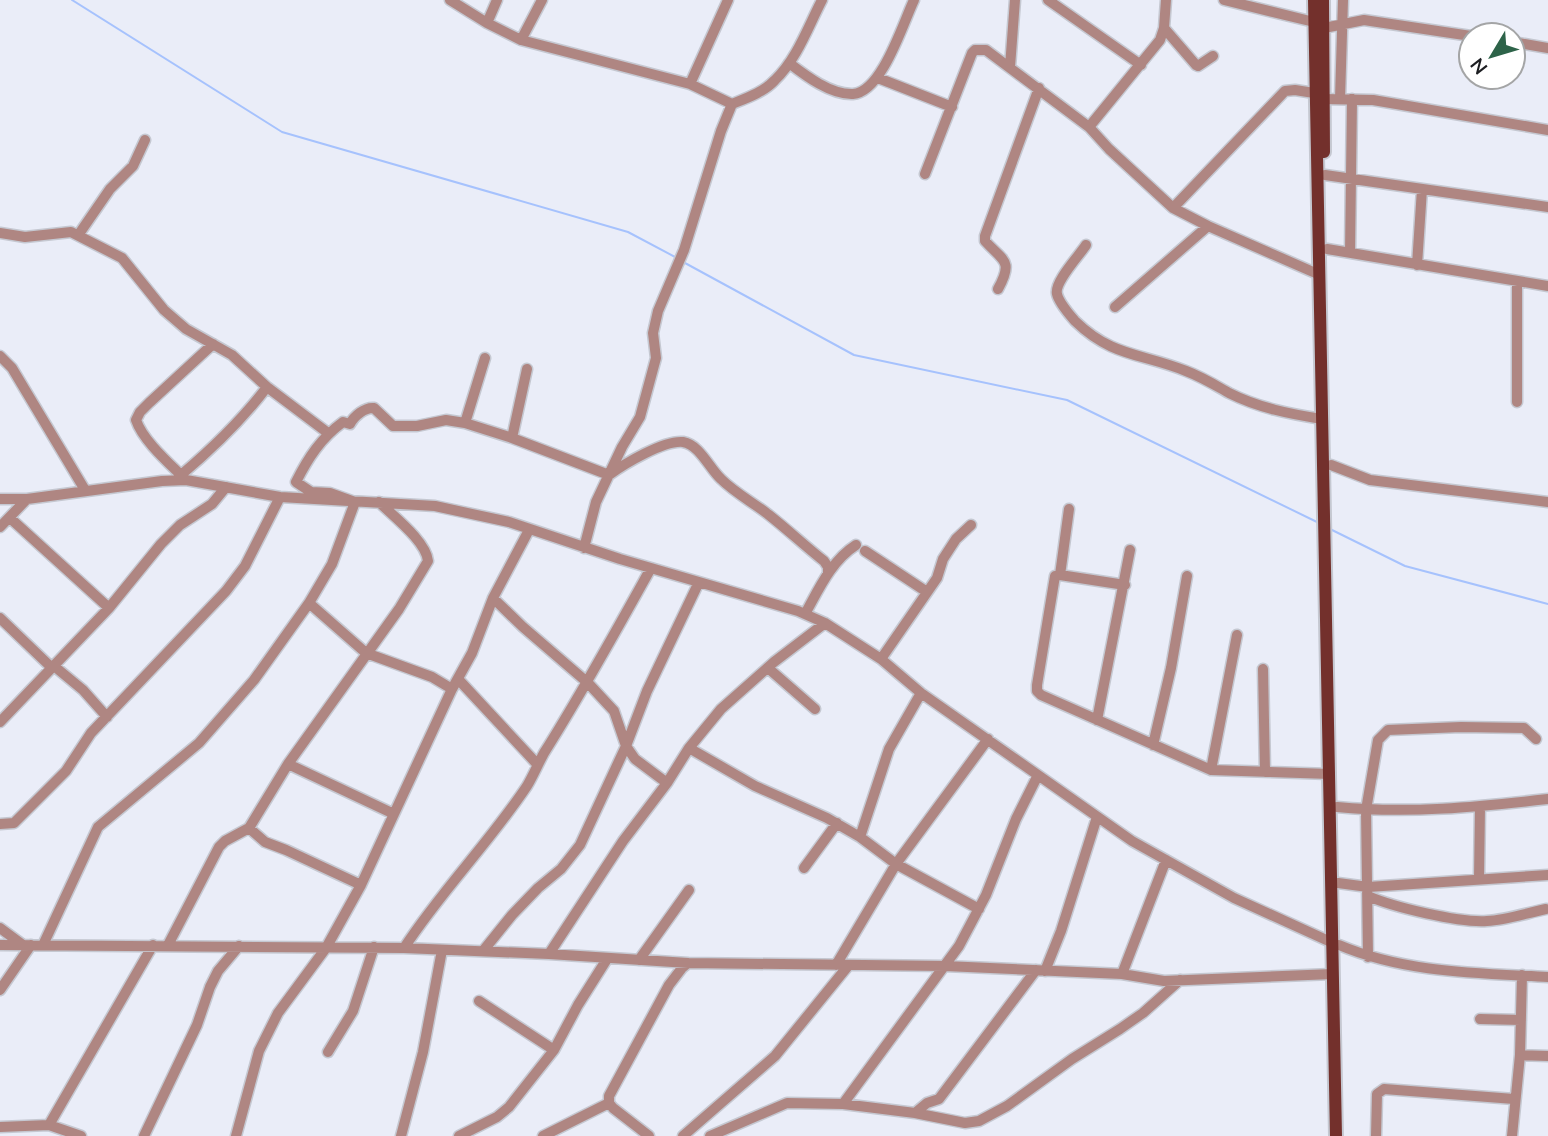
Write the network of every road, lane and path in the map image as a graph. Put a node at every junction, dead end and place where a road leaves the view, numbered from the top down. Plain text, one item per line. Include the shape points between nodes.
1 (450, 0) edge
2 (497, 0) edge
3 (542, 0) edge
4 (728, 0) edge
5 (822, 0) edge
6 (914, 0) edge
7 (1015, 0) edge
8 (1048, 0) edge
9 (1159, 0) edge
10 (1166, 0) edge
11 (1224, 0) edge
12 (1314, 0) edge
13 (1323, 0) edge
14 (1343, 0) edge
15 (487, 23) junction
16 (1344, 23) junction
17 (1319, 25) junction
18 (1164, 28) junction
19 (1457, 34) edge
20 (521, 40) junction
21 (1527, 44) edge
22 (1548, 48) edge
23 (1213, 57) dead end
24 (789, 63) junction
25 (1141, 65) junction
26 (1010, 67) junction
27 (878, 78) junction
28 (690, 84) junction
29 (1039, 88) junction
30 (1319, 96) junction
31 (1340, 99) junction
32 (1352, 99) junction
33 (732, 104) junction
34 (951, 107) junction
35 (1089, 127) junction
36 (1548, 130) edge
37 (145, 140) dead end
38 (925, 174) dead end
39 (1325, 175) junction
40 (1349, 179) junction
41 (1422, 189) junction
42 (1548, 207) edge
43 (1173, 208) junction
44 (1208, 226) junction
45 (0, 233) edge
46 (79, 234) junction
47 (1086, 244) dead end
48 (1326, 249) junction
49 (1350, 253) junction
50 (1417, 265) junction
51 (1320, 275) junction
52 (1517, 281) junction
53 (1548, 286) edge
54 (998, 289) dead end
55 (1115, 307) dead end
56 (214, 344) junction
57 (0, 356) edge
58 (485, 358) dead end
59 (527, 369) dead end
60 (267, 387) junction
61 (1517, 402) dead end
62 (1322, 419) junction
63 (465, 424) junction
64 (328, 433) junction
65 (512, 438) junction
66 (1331, 465) junction
67 (608, 475) junction
68 (184, 478) junction
69 (226, 486) junction
70 (85, 490) junction
71 (280, 497) junction
72 (1, 498) edge
73 (27, 499) junction
74 (355, 502) junction
75 (379, 502) junction
76 (1548, 502) edge
77 (1069, 509) dead end
78 (10, 518) junction
79 (971, 525) dead end
80 (0, 527) edge
81 (529, 530) junction
82 (584, 548) junction
83 (1130, 550) dead end
84 (651, 568) junction
85 (828, 573) junction
86 (1055, 576) dead end
87 (1187, 576) dead end
88 (699, 582) junction
89 (1125, 585) junction
90 (927, 592) junction
91 (493, 598) junction
92 (309, 603) junction
93 (109, 608) junction
94 (805, 614) junction
95 (0, 618) edge
96 (825, 623) junction
97 (1237, 635) dead end
98 (366, 653) junction
99 (881, 659) junction
100 (53, 667) junction
101 (768, 668) junction
102 (1263, 669) dead end
103 (458, 679) junction
104 (588, 682) junction
105 (452, 689) junction
106 (921, 693) junction
107 (816, 709) dead end
108 (107, 717) junction
109 (1097, 720) junction
110 (0, 722) edge
111 (988, 739) junction
112 (1536, 739) dead end
113 (1153, 745) junction
114 (626, 746) junction
115 (689, 748) junction
116 (288, 764) junction
117 (537, 764) junction
118 (1211, 770) junction
119 (1265, 772) junction
120 (1330, 774) junction
121 (1038, 775) junction
122 (667, 783) junction
123 (755, 786) junction
124 (749, 797) dead end
125 (1548, 799) edge
126 (1337, 807) junction
127 (1480, 807) junction
128 (1367, 810) junction
129 (394, 814) junction
130 (1097, 817) junction
131 (837, 823) junction
132 (0, 824) edge
133 (249, 828) junction
134 (860, 836) junction
135 (1166, 860) junction
136 (896, 864) junction
137 (804, 867) dead end
138 (1548, 875) edge
139 (1479, 878) junction
140 (1338, 883) junction
141 (360, 885) junction
142 (689, 890) dead end
143 (1368, 891) junction
144 (979, 909) junction
145 (1546, 909) edge
146 (0, 928) edge
147 (1336, 944) junction
148 (0, 945) edge
149 (28, 945) junction
150 (43, 945) junction
151 (153, 945) junction
152 (168, 945) junction
153 (239, 946) junction
154 (374, 947) junction
155 (326, 948) junction
156 (404, 948) junction
157 (442, 950) junction
158 (483, 951) junction
159 (549, 954) junction
160 (1368, 957) junction
161 (607, 959) junction
162 (639, 960) junction
163 (688, 963) junction
164 (836, 965) junction
165 (848, 966) junction
166 (945, 966) junction
167 (1041, 971) junction
168 (1122, 974) junction
169 (1333, 974) junction
170 (1522, 975) junction
171 (1548, 977) edge
172 (1181, 980) junction
173 (0, 990) edge
174 (479, 1002) dead end
175 (1480, 1019) dead end
176 (1521, 1020) junction
177 (554, 1050) junction
178 (328, 1052) dead end
179 (1520, 1055) junction
180 (1548, 1056) edge
181 (1339, 1097) junction
182 (1514, 1099) junction
183 (609, 1102) junction
184 (843, 1104) junction
185 (915, 1113) junction
186 (49, 1125) junction
187 (0, 1127) edge
188 (81, 1136) edge
189 (144, 1136) edge
190 (236, 1136) edge
191 (401, 1136) edge
192 (459, 1136) edge
193 (543, 1136) edge
194 (649, 1136) edge
195 (683, 1136) edge
196 (710, 1136) edge
197 (1336, 1136) edge
198 (1343, 1136) edge
199 (1376, 1136) edge
200 (1512, 1136) edge

1 - 15 street
2 - 15 street
3 - 20 street
4 - 28 street
5 - 24 street
6 - 27 street
7 - 26 street
8 - 25 street
9 - 10 street
10 - 18 street
11 - 17 street
12 - 17 main road
13 - 17 main road
14 - 16 street
15 - 20 street
16 - 17 street
16 - 19 street via 1364,20
16 - 31 street
17 - 30 main road
18 - 23 street via 1196,65
18 - 25 street
20 - 28 street
21 - 22 street
24 - 27 street via 808,78 850,94 859,93
24 - 33 street via 774,82
25 - 35 street
26 - 29 street
26 - 34 street via 986,50 975,50
27 - 34 street
28 - 33 street
29 - 35 street
29 - 54 street via 985,236 1006,264
30 - 31 street
30 - 39 main road
30 - 43 street via 1285,91
30 - 51 main road
31 - 32 street
32 - 36 street
32 - 40 street
33 - 67 street via 684,250 658,311 653,333 656,358 640,417
34 - 38 street
35 - 43 street
37 - 46 street via 134,166 110,189
39 - 40 street
39 - 48 main road
40 - 41 street
40 - 49 street
41 - 42 street
41 - 50 street
43 - 44 street
44 - 51 street
44 - 55 street
45 - 46 street via 25,237
46 - 56 street via 122,258 164,310
47 - 62 street via 1057,285 1057,295 1070,315 1101,343 1205,378 1278,412
48 - 49 street
48 - 66 main road
49 - 50 street
50 - 52 street
51 - 62 main road
52 - 53 street
52 - 61 street
56 - 60 street
56 - 68 street via 149,402 136,420
57 - 70 street via 12,368
58 - 63 street
59 - 65 street
60 - 64 street
60 - 68 street
62 - 120 main road
63 - 64 street via 446,420 393,426 371,407 350,424 343,422
63 - 65 street
64 - 74 street via 296,482 311,492
65 - 67 street
66 - 76 street via 1370,480
66 - 126 main road
67 - 82 street
67 - 85 street via 663,447 686,443 721,479 824,561
68 - 69 street
68 - 70 street
69 - 71 street
69 - 93 street via 212,504 161,544
70 - 73 street
71 - 74 street
71 - 108 street via 245,566 226,591
72 - 73 street
73 - 78 street
74 - 75 street
74 - 92 street via 332,564
75 - 81 street via 435,506
75 - 98 street via 421,544 428,561
77 - 89 street via 1060,575
78 - 80 street
78 - 93 street
79 - 90 street via 956,539
81 - 82 street
81 - 91 street
82 - 84 street
83 - 89 street
84 - 88 street
84 - 104 street
85 - 90 street via 845,552 860,548
85 - 94 street
86 - 109 street via 1037,691
87 - 113 street
88 - 94 street
88 - 114 street
89 - 109 street
90 - 99 street
91 - 103 street
91 - 104 street
92 - 98 street
92 - 150 street via 254,680 199,743 98,827
93 - 100 street
94 - 96 street
95 - 100 street
96 - 99 street
96 - 101 street
97 - 118 street
98 - 105 street
98 - 116 street
99 - 106 street
100 - 108 street via 83,690
100 - 110 street
101 - 107 street
101 - 115 street via 720,709
102 - 119 street
103 - 105 street
103 - 117 street
104 - 114 street via 614,711
104 - 117 street
105 - 129 street
106 - 111 street
106 - 134 street via 889,749
108 - 132 street via 32,807 13,824
109 - 113 street
111 - 121 street
111 - 136 street
112 - 128 street via 1527,729 1388,730 1378,740
113 - 118 street
114 - 122 street via 635,759
114 - 158 street via 575,852
115 - 122 street
115 - 123 street
116 - 129 street
116 - 133 street
117 - 156 street via 507,814
118 - 119 street
119 - 120 street
120 - 147 main road
121 - 130 street
121 - 144 street
122 - 159 street
123 - 124 street
123 - 131 street
125 - 127 street
126 - 128 street
126 - 140 main road
127 - 128 street
127 - 139 street
128 - 143 street
129 - 141 street
130 - 135 street
130 - 167 street via 1061,931
131 - 134 street
131 - 137 street
133 - 141 street via 276,847
133 - 152 street via 219,847
134 - 136 street
135 - 147 street via 1234,898
135 - 168 street
136 - 144 street
136 - 164 street
138 - 139 street
139 - 143 street
140 - 143 street
140 - 147 main road
141 - 155 street
142 - 162 street
143 - 145 street via 1387,905 1459,919 1486,921
143 - 160 street
144 - 166 street
146 - 149 street
147 - 160 street
147 - 169 main road
147 - 181 main road
148 - 149 street
149 - 150 street
149 - 173 street
150 - 151 street
151 - 152 street
151 - 186 street
152 - 153 street
153 - 155 street
153 - 189 street via 210,986 197,1025
154 - 155 street
154 - 156 street
154 - 178 street via 353,1011
155 - 190 street via 278,1013 259,1051
156 - 157 street
157 - 158 street
157 - 191 street
158 - 159 street
159 - 161 street
160 - 170 street via 1456,972
161 - 162 street
161 - 177 street
162 - 163 street
163 - 164 street
163 - 183 street via 669,985
164 - 165 street
165 - 166 street
165 - 195 street via 775,1056
166 - 167 street
166 - 184 street
167 - 168 street
167 - 185 street via 939,1099
168 - 172 street via 1152,981
169 - 172 street
169 - 181 main road
170 - 171 street
170 - 176 street
172 - 185 street via 1143,1013 979,1121 965,1123
174 - 177 street
175 - 176 street
176 - 179 street
177 - 192 street via 505,1111
179 - 180 street
179 - 182 street
181 - 197 main road
181 - 198 main road
182 - 199 street via 1384,1089 1377,1094
182 - 200 street
183 - 193 street
183 - 194 street
184 - 185 street
184 - 196 street via 787,1103
186 - 187 street
186 - 188 street

